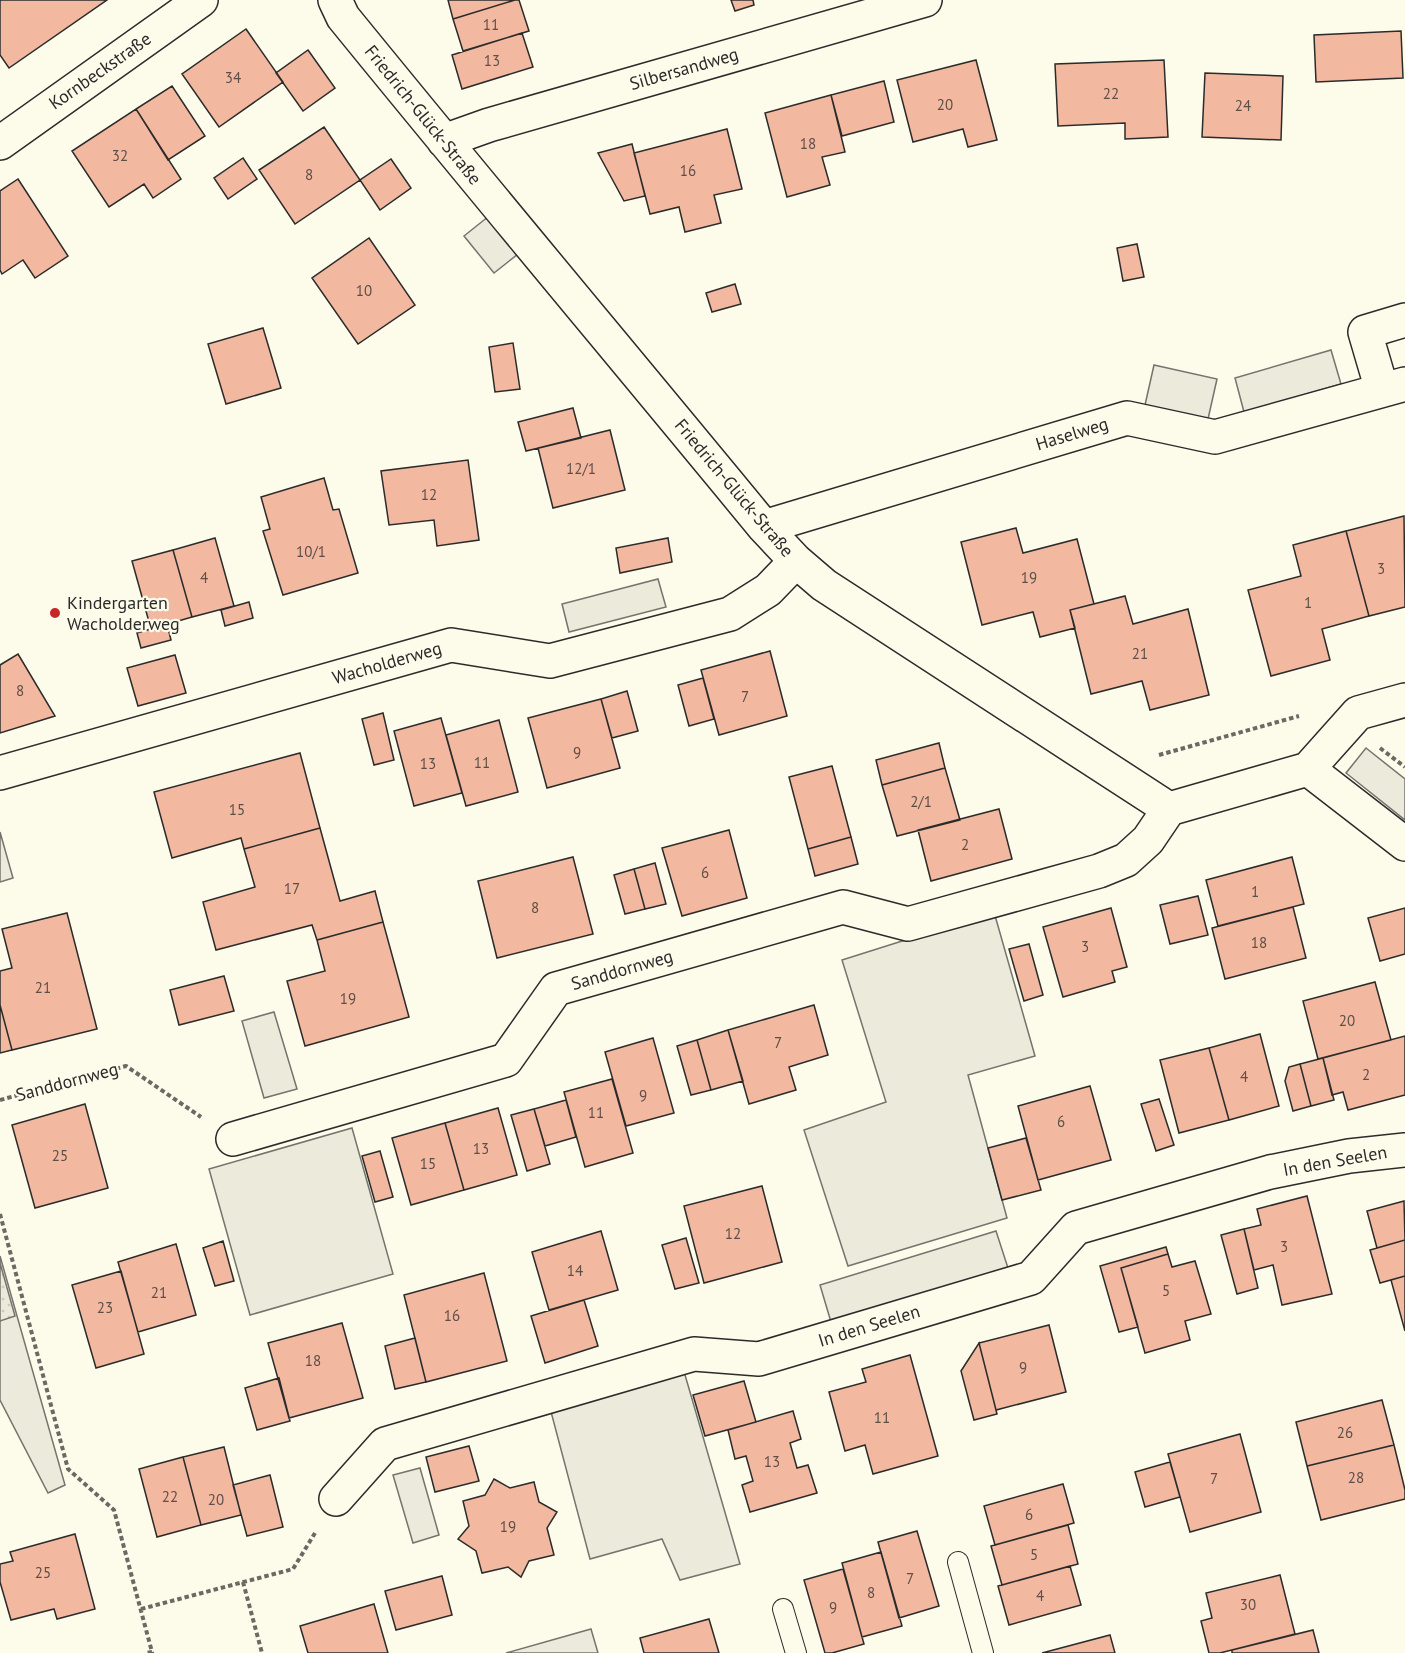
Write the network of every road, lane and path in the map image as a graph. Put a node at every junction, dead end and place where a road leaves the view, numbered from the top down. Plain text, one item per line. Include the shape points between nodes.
1 (201, 0) edge
2 (335, 0) edge
3 (925, 0) edge
4 (444, 141) junction
5 (0, 143) edge
6 (1405, 320) edge
7 (1394, 387) edge
8 (764, 527) junction
9 (796, 561) junction
10 (1405, 700) edge
11 (1348, 723) junction
12 (1109, 769) junction
13 (1308, 769) junction
14 (0, 773) edge
15 (1169, 809) junction
16 (1405, 844) edge
17 (0, 1100) edge
18 (233, 1139) joint
19 (1405, 1150) edge
20 (0, 1214) edge
21 (336, 1499) joint
22 (958, 1562) dead end
23 (243, 1582) junction
24 (141, 1609) junction
25 (783, 1609) dead end
26 (145, 1653) edge
27 (262, 1653) edge
28 (796, 1653) edge
29 (983, 1653) edge

1 - 5 street, Kornbeckstraße
2 - 4 street, Friedrich-Glück-Straße via 343,17
3 - 4 street, Silbersandweg
4 - 8 street, Friedrich-Glück-Straße
6 - 7 street, Haselweg via 1365,332
7 - 8 street, Haselweg via 1215,437 1127,418
8 - 9 street, Friedrich-Glück-Straße
9 - 12 street, Friedrich-Glück-Straße via 824,585
9 - 14 street, Wacholderweg via 768,590 730,614 550,661 451,645
10 - 11 street via 1358,713
11 - 12 path via 1326,709
11 - 13 street
12 - 15 street, Friedrich-Glück-Straße
13 - 15 street
13 - 16 street
15 - 18 street, Sanddornweg via 1148,840 1126,860 1099,871 908,924 843,907 556,989 506,1060
17 - 18 path, Sanddornweg via 126,1066
19 - 21 street, In den Seelen via 1348,1156 1270,1172 1076,1228 1031,1278 759,1359 694,1354 385,1444
20 - 24 path via 68,1469 114,1510
21 - 23 path via 293,1569
22 - 29 lane
23 - 24 path
23 - 27 path
24 - 26 path via 152,1652
25 - 28 lane

